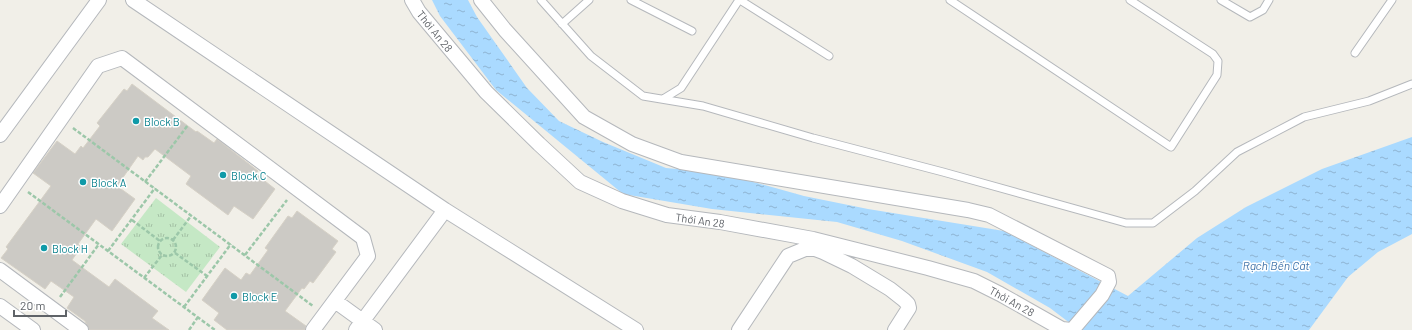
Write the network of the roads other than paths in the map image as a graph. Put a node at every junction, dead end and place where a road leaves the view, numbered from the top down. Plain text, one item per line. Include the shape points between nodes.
1 (99, 0) edge
2 (133, 0) edge
3 (402, 0) edge
4 (481, 0) edge
5 (541, 0) edge
6 (589, 0) edge
7 (631, 0) edge
8 (740, 0) edge
9 (950, 0) edge
10 (1130, 0) edge
11 (1221, 0) edge
12 (1269, 0) edge
13 (1392, 0) edge
14 (415, 6) edge
15 (562, 24) junction
16 (692, 31) dead end
17 (1356, 53) dead end
18 (829, 56) dead end
19 (1412, 84) edge
20 (663, 99) junction
21 (0, 135) edge
22 (0, 206) edge
23 (445, 210) junction
24 (0, 270) edge
25 (335, 301) junction
26 (0, 306) edge
27 (359, 326) edge
28 (33, 330) edge
29 (81, 330) edge
30 (313, 330) edge
31 (375, 330) edge
32 (636, 330) edge
33 (739, 330) edge
34 (895, 330) edge

1 - 21 street
2 - 23 street
3 - 14 street, Thới An 28
4 - 14 street, Thới An 28 via 584,117 632,144 681,162 989,215 1108,276 1109,282 1102,295 1071,330 1062,328 974,281 813,239 667,215 622,200 580,182 539,144 486,92
5 - 15 lane
6 - 15 lane
7 - 16 lane
8 - 18 lane
8 - 20 lane via 681,88
9 - 10 lane via 1171,147 1217,75 1218,61 1214,54
11 - 12 lane via 1250,17 1263,10
13 - 17 lane
15 - 20 lane via 591,56 643,96
19 - 20 lane via 1369,101 1304,117 1237,152 1195,191 1153,224 1126,223 703,106
22 - 25 street via 98,66 122,58 363,238 368,256
23 - 27 street
23 - 32 street
24 - 29 street
25 - 27 street
25 - 30 street
26 - 28 street
27 - 31 street
33 - 34 street via 788,256 805,249 815,249 852,266 908,304 909,308

